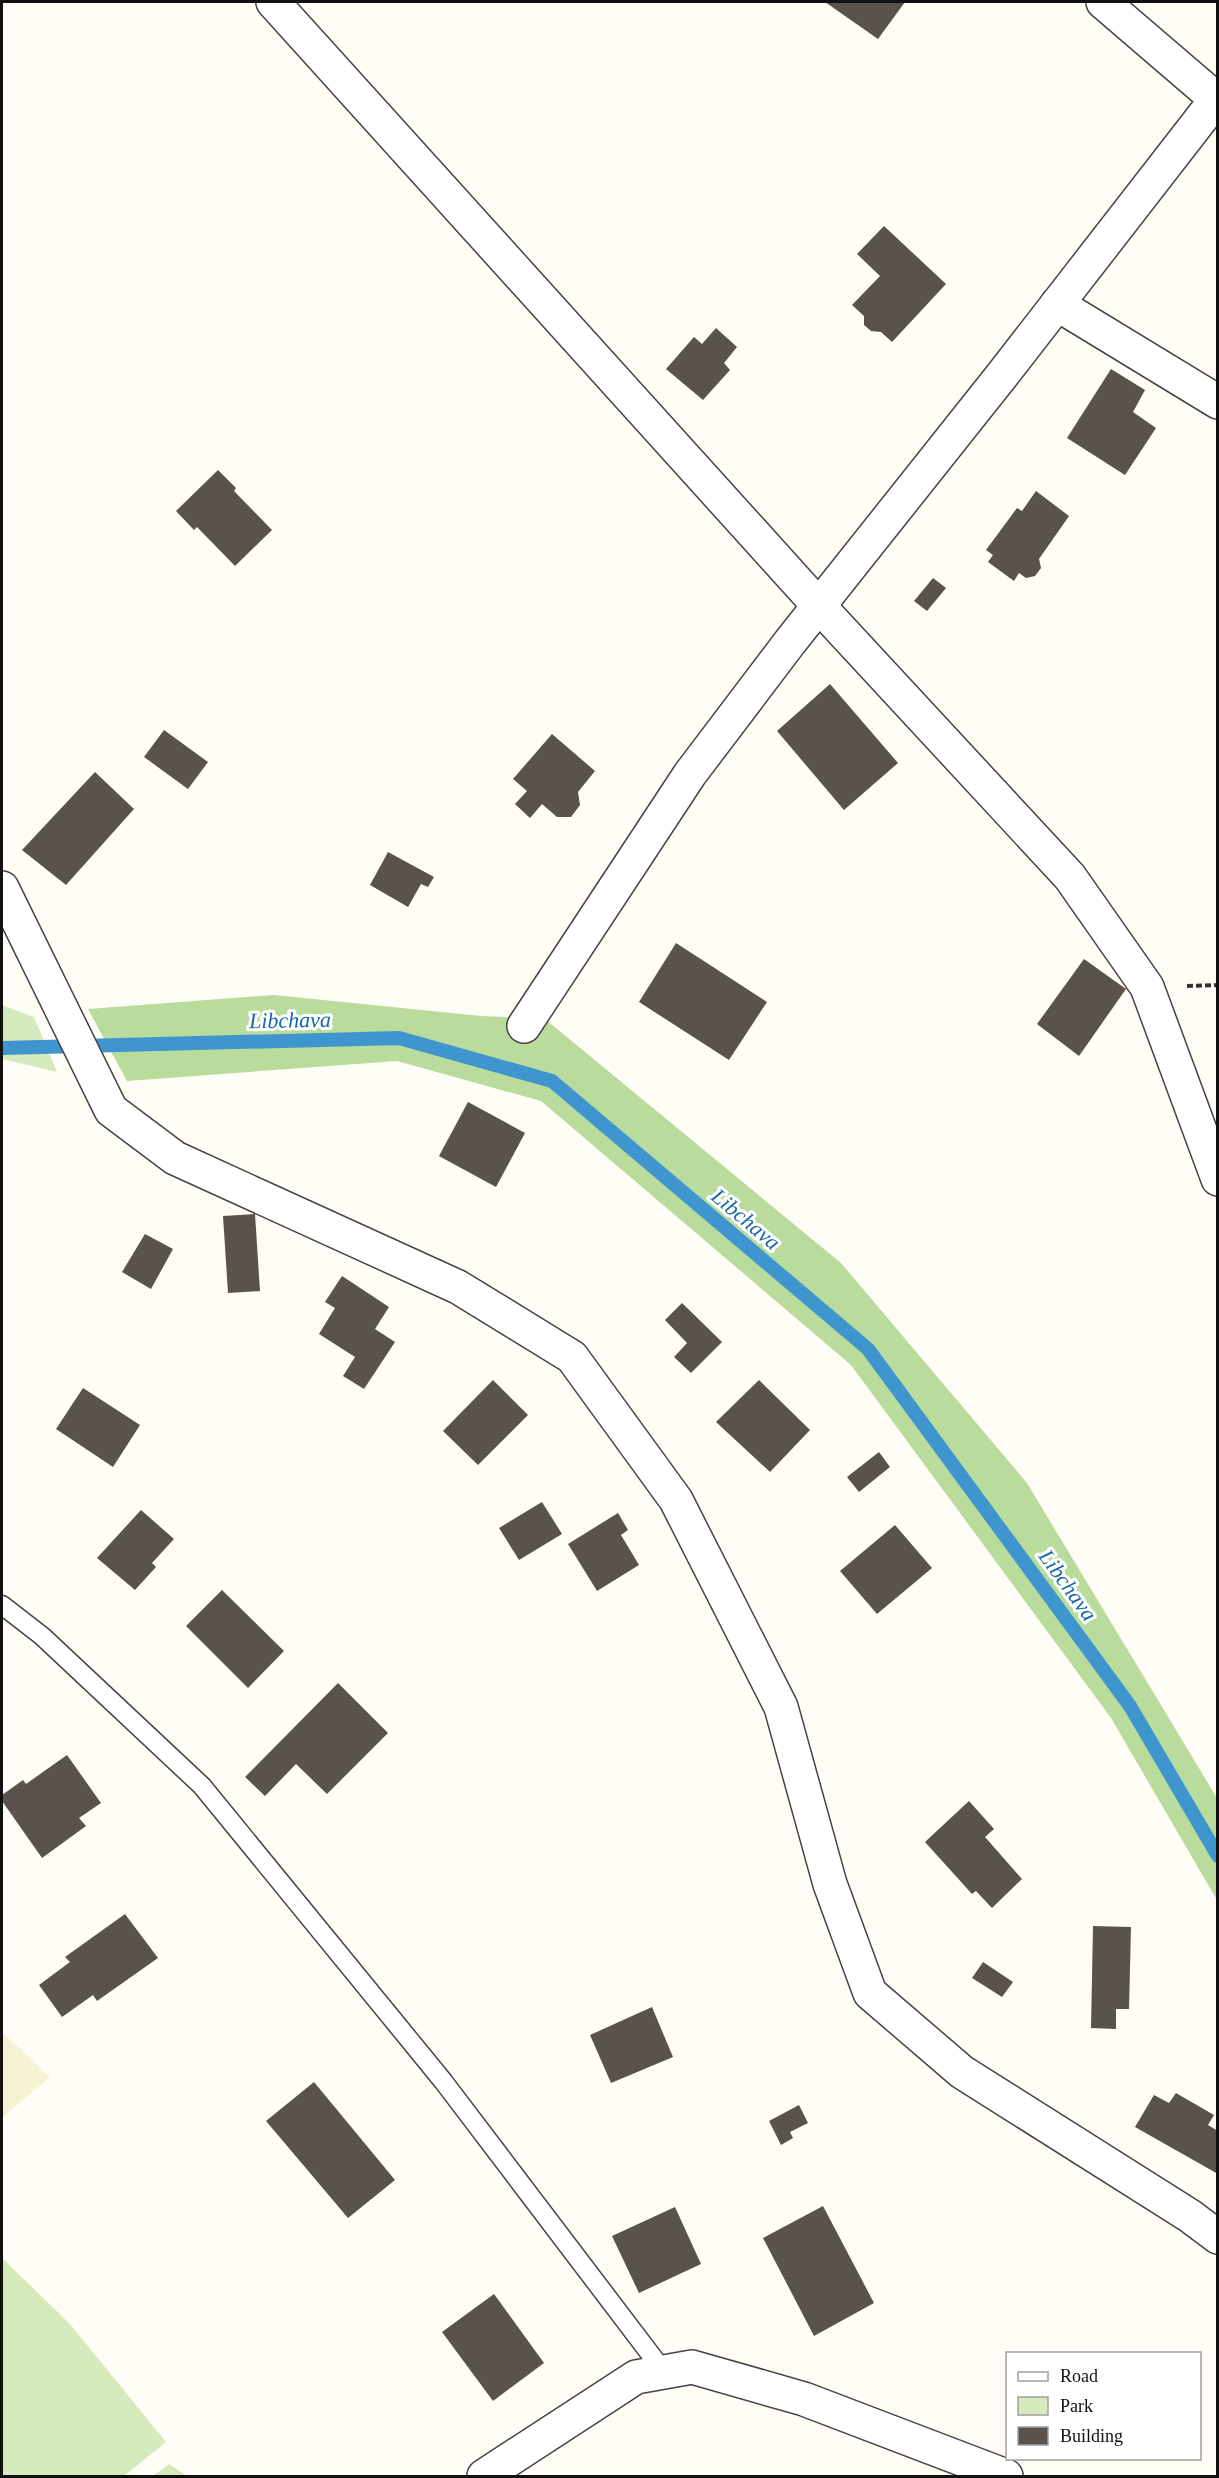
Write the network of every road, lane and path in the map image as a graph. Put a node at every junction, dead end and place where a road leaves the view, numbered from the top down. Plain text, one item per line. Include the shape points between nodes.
1 (273, 2) edge
2 (1103, 2) edge
3 (1217, 98) edge
4 (1058, 304) junction
5 (1218, 402) edge
6 (819, 606) junction
7 (2, 888) edge
8 (524, 1026) dead end
9 (1218, 1179) edge
10 (2, 1605) edge
11 (1218, 2237) edge
12 (664, 2372) junction
13 (484, 2476) edge
14 (1006, 2476) edge

1 - 6 street
2 - 3 street
3 - 4 street
4 - 5 street
4 - 6 street
6 - 8 street via 690,774
6 - 9 street via 1070,877 1147,987
7 - 11 street via 111,1110 175,1158 458,1287 572,1357 676,1500 781,1707 830,1884 870,1993 962,2072
10 - 12 lane via 42,1636 202,1786 443,2081
12 - 13 street via 636,2377
12 - 14 street via 692,2367 804,2399

